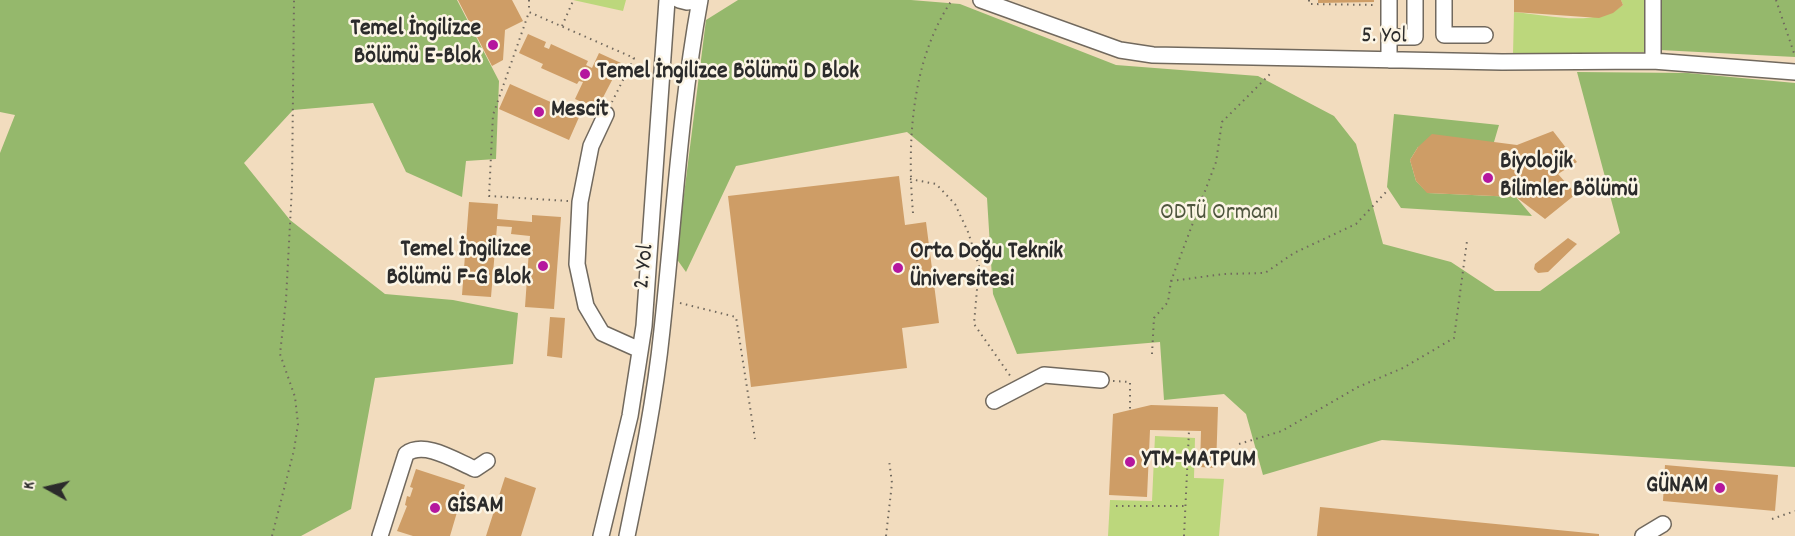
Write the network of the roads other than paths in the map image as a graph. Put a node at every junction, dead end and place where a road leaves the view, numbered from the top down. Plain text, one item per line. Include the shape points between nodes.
1 (667, 0) edge
2 (679, 0) edge
3 (699, 0) edge
4 (981, 0) edge
5 (1415, 0) edge
6 (1444, 0) edge
7 (1653, 0) edge
8 (1389, 2) edge
9 (1485, 35) dead end
10 (1389, 36) junction
11 (1389, 60) junction
12 (1653, 61) junction
13 (1795, 72) edge
14 (606, 114) road end
15 (640, 350) junction
16 (1101, 380) road end
17 (994, 401) dead end
18 (487, 461) dead end
19 (1663, 524) dead end
20 (380, 536) edge
21 (601, 536) edge
22 (627, 536) edge
23 (1643, 536) edge

1 - 15 street, 2. Yol
2 - 3 street, 2. Yol
3 - 22 street, 2. Yol via 688,63 647,442
4 - 11 street, 5. Yol via 1120,50 1153,55
5 - 10 street via 1415,37
6 - 9 street via 1444,35
7 - 12 street
8 - 10 street
10 - 11 street
11 - 12 street, 5. Yol
12 - 13 street, 5. Yol
14 - 15 street via 591,146 580,202 577,264 586,306 602,333
15 - 21 street, 2. Yol via 630,416
16 - 17 street via 1044,375
18 - 20 street via 475,468 423,448 413,448 406,454
19 - 23 street

